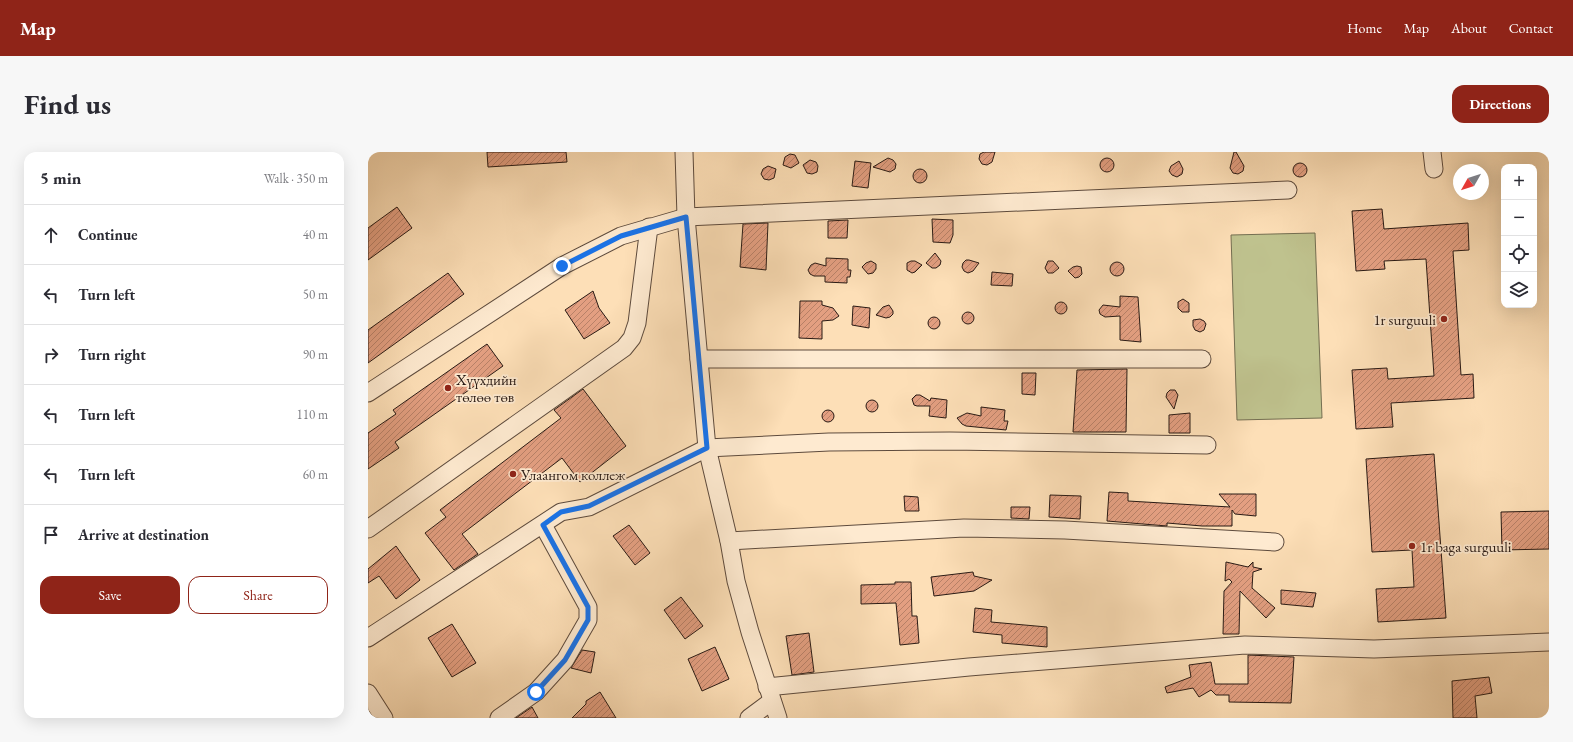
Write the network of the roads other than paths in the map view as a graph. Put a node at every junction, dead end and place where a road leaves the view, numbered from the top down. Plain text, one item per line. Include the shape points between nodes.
1 (684, 152) edge
2 (1432, 152) edge
3 (1434, 169) dead end
4 (1288, 190) dead end
5 (686, 217) junction
6 (649, 227) junction
7 (699, 359) junction
8 (1202, 359) dead end
9 (368, 393) edge
10 (1207, 445) dead end
11 (707, 448) junction
12 (543, 525) junction
13 (368, 529) edge
14 (729, 541) junction
15 (1275, 542) dead end
16 (368, 638) edge
17 (1549, 642) edge
18 (368, 693) edge
19 (769, 694) junction
20 (384, 718) edge
21 (499, 718) edge
22 (749, 718) edge
23 (778, 718) edge

1 - 5 street
2 - 3 street
4 - 5 street
5 - 6 street
5 - 7 street
6 - 9 street via 621,236 562,266
6 - 13 street via 637,323 632,338 624,348
7 - 8 street
7 - 11 street
10 - 11 street via 950,441 844,442
11 - 12 street via 589,506 561,512
11 - 14 street
12 - 16 street
12 - 21 street via 588,607 588,620 560,666 536,692
14 - 15 street via 964,528 1064,530
14 - 19 street via 738,588
17 - 19 street via 1374,649 1244,645 969,667
18 - 20 street
19 - 22 street
19 - 23 street

